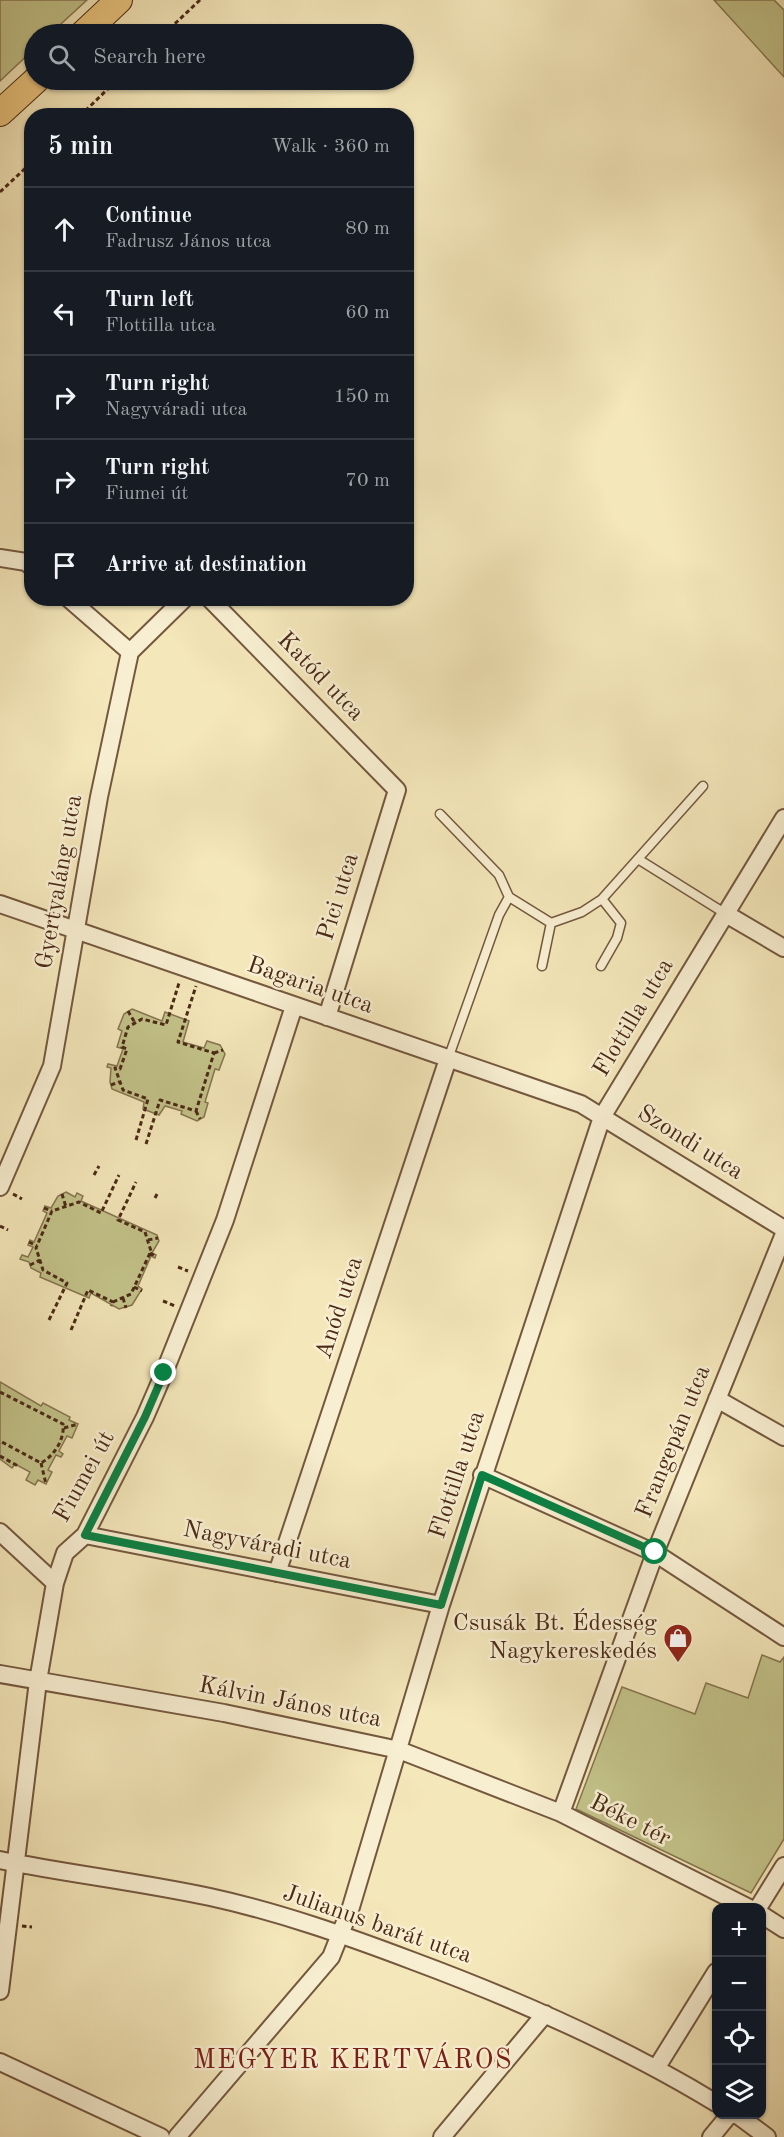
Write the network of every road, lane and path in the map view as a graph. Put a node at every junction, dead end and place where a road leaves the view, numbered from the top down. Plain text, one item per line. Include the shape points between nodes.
1 (119, 0) edge
2 (200, 0) edge
3 (94, 24) edge
4 (175, 24) edge
5 (25, 90) edge
6 (107, 90) edge
7 (88, 108) edge
8 (0, 113) edge
9 (24, 170) edge
10 (0, 192) edge
11 (0, 558) edge
12 (24, 562) edge
13 (77, 606) edge
14 (177, 606) edge
15 (217, 606) edge
16 (130, 652) junction
17 (703, 786) dead end
18 (397, 790) joint
19 (440, 814) dead end
20 (784, 818) edge
21 (638, 859) junction
22 (509, 897) junction
23 (602, 899) junction
24 (0, 904) edge
25 (726, 914) junction
26 (551, 923) junction
27 (74, 929) junction
28 (784, 948) edge
29 (542, 966) dead end
30 (601, 966) dead end
31 (192, 970) junction
32 (294, 1005) junction
33 (128, 1011) dead end
34 (327, 1017) junction
35 (135, 1023) junction
36 (223, 1050) dead end
37 (214, 1053) junction
38 (448, 1059) junction
39 (119, 1082) junction
40 (111, 1085) dead end
41 (196, 1111) junction
42 (602, 1117) junction
43 (200, 1119) dead end
44 (136, 1140) dead end
45 (146, 1144) dead end
46 (99, 1167) dead end
47 (94, 1175) dead end
48 (119, 1175) dead end
49 (136, 1182) dead end
50 (0, 1187) edge
51 (158, 1192) dead end
52 (62, 1194) dead end
53 (155, 1198) dead end
54 (66, 1207) junction
55 (44, 1208) dead end
56 (52, 1211) junction
57 (0, 1226) edge
58 (8, 1230) dead end
59 (784, 1231) edge
60 (158, 1238) dead end
61 (148, 1240) junction
62 (29, 1242) dead end
63 (37, 1246) junction
64 (150, 1254) junction
65 (155, 1256) dead end
66 (40, 1260) junction
67 (30, 1265) dead end
68 (48, 1274) junction
69 (45, 1280) dead end
70 (134, 1287) junction
71 (142, 1290) dead end
72 (123, 1298) junction
73 (126, 1308) dead end
74 (50, 1320) dead end
75 (71, 1330) dead end
76 (0, 1392) edge
77 (717, 1399) junction
78 (78, 1425) dead end
79 (64, 1428) junction
80 (784, 1437) edge
81 (0, 1441) edge
82 (0, 1456) edge
83 (41, 1463) junction
84 (18, 1466) dead end
85 (482, 1475) junction
86 (46, 1484) dead end
87 (0, 1532) edge
88 (85, 1535) junction
89 (655, 1552) junction
90 (277, 1573) junction
91 (56, 1583) junction
92 (441, 1605) junction
93 (784, 1637) edge
94 (612, 1670) joint
95 (0, 1674) edge
96 (38, 1681) junction
97 (399, 1750) junction
98 (561, 1813) junction
99 (8, 1861) edge
100 (784, 1866) edge
101 (738, 1903) edge
102 (761, 1903) edge
103 (766, 1918) edge
104 (784, 1929) edge
105 (340, 1934) junction
106 (712, 1980) edge
107 (0, 1991) edge
108 (544, 2014) junction
109 (0, 2062) edge
110 (657, 2067) junction
111 (712, 2100) edge
112 (727, 2119) edge
113 (742, 2119) edge
114 (161, 2137) edge
115 (177, 2137) edge
116 (442, 2137) edge
117 (711, 2137) edge
118 (767, 2137) edge

1 - 3 main road
2 - 4 path
5 - 8 main road
6 - 7 path
9 - 10 path
11 - 12 street
13 - 16 street
14 - 16 street
15 - 18 street, Katód utca
16 - 27 street, Gyertyaláng utca
17 - 21 lane
18 - 34 street, Pici utca
19 - 22 lane via 499,875
20 - 25 street, Flottilla utca
21 - 23 lane
21 - 25 lane
22 - 26 lane
22 - 38 lane via 499,915
23 - 26 lane via 582,912
23 - 30 lane via 621,923
24 - 27 street, Bagaria utca
25 - 28 street
25 - 42 street, Flottilla utca
26 - 29 lane
27 - 31 street, Bagaria utca
27 - 50 street, Gyertyaláng utca via 52,1066
31 - 32 street, Bagaria utca
31 - 35 path via 165,1026 142,1018
31 - 37 path via 178,1042
32 - 34 street, Bagaria utca
32 - 88 street, Fiumei út via 221,1230 145,1417
33 - 35 path
34 - 38 street, Bagaria utca
35 - 39 path via 128,1027 122,1047 127,1049 120,1069 115,1068
36 - 37 path
37 - 41 path
38 - 42 street, Bagaria utca via 581,1104
38 - 90 street, Anód utca
39 - 40 path
39 - 44 path via 123,1090 148,1099
41 - 43 path
41 - 45 path via 160,1100
42 - 59 street, Szondi utca
42 - 85 street, Flottilla utca
46 - 47 path
48 - 54 path via 101,1213 79,1202
49 - 61 path via 118,1220 145,1232
51 - 53 path
52 - 54 path
54 - 56 path
55 - 56 path
56 - 63 path
57 - 58 path
59 - 77 street, Frangepán utca
60 - 61 path
61 - 64 path
62 - 63 path
63 - 66 path
64 - 65 path
64 - 70 path
66 - 67 path
66 - 68 path
68 - 69 path
68 - 74 path via 67,1283
70 - 71 path
70 - 72 path
72 - 73 path
72 - 75 path via 112,1304 88,1290
76 - 79 path
77 - 80 street
77 - 89 street, Frangepán utca
78 - 79 path
79 - 83 path via 55,1451
81 - 83 path
82 - 84 path
83 - 86 path
85 - 89 street
85 - 92 street, Flottilla utca
87 - 91 street
88 - 90 street, Nagyváradi utca
88 - 91 street, Fiumei út via 65,1553
89 - 93 street
89 - 94 street, Frangepán utca
90 - 92 street, Nagyváradi utca
91 - 96 street, Fiumei út
92 - 97 street, Flottilla utca
94 - 98 street, Béke tér
95 - 96 street, Kálvin János utca
96 - 97 street, Kálvin János utca via 224,1713
96 - 99 street, Fiumei út
97 - 98 street, Kálvin János utca
97 - 105 street, Flottilla utca
98 - 101 street, Béke tér
99 - 105 street, Julianus barát utca via 212,1897
99 - 107 street, Fiumei út
100 - 102 street
103 - 104 street
105 - 108 street, Julianus barát utca
105 - 115 street, Flottilla utca via 331,1957
106 - 110 street
108 - 110 street, Julianus barát utca
108 - 116 street
109 - 114 street
110 - 111 street, Julianus barát utca
112 - 117 street
113 - 118 street

